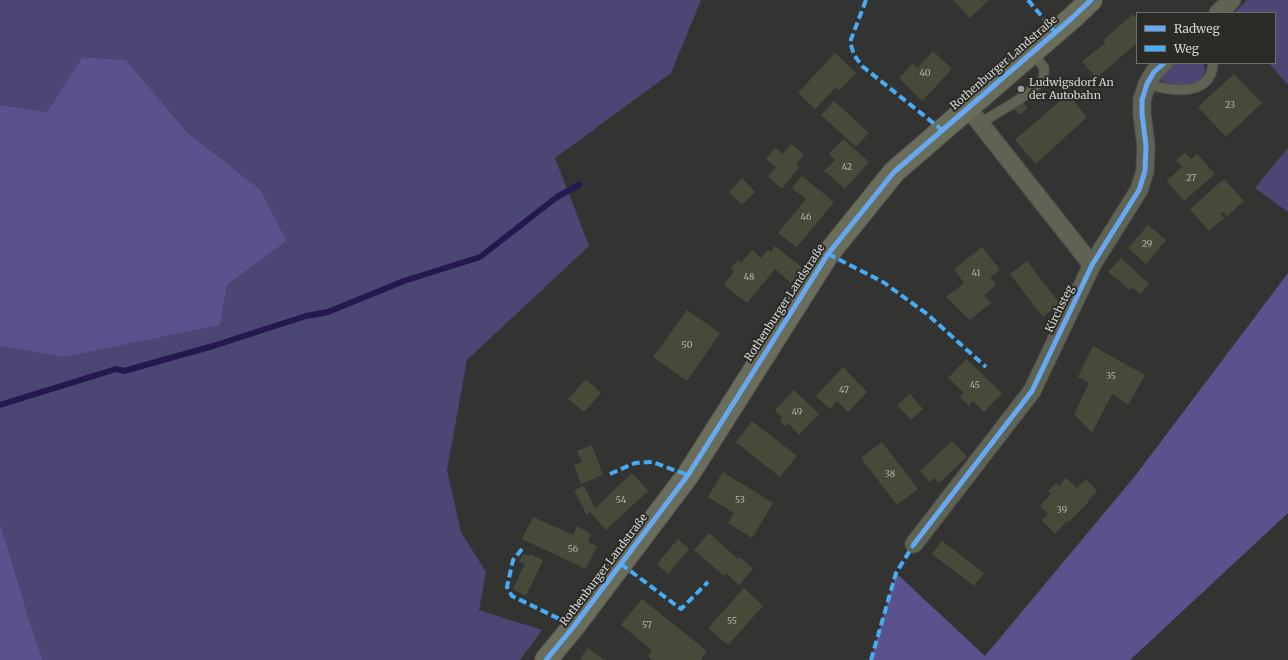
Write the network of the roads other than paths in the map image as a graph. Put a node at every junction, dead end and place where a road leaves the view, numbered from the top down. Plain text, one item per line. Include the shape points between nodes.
1 (1090, 0) edge
2 (1232, 0) edge
3 (1219, 12) edge
4 (1163, 64) edge
5 (1213, 64) edge
6 (1147, 84) junction
7 (974, 116) junction
8 (1092, 265) junction
9 (914, 544) dead end
10 (546, 660) edge

1 - 7 street, Rothenburger Landstraße via 1033,51
2 - 3 street
4 - 6 street, Kirchsteg
5 - 6 lane via 1208,79 1192,90 1169,89
6 - 8 street, Kirchsteg via 1142,100 1146,146 1145,171 1139,190
7 - 8 street
7 - 10 street, Rothenburger Landstraße via 894,172 828,254 688,475
8 - 9 street, Kirchsteg via 1032,391

